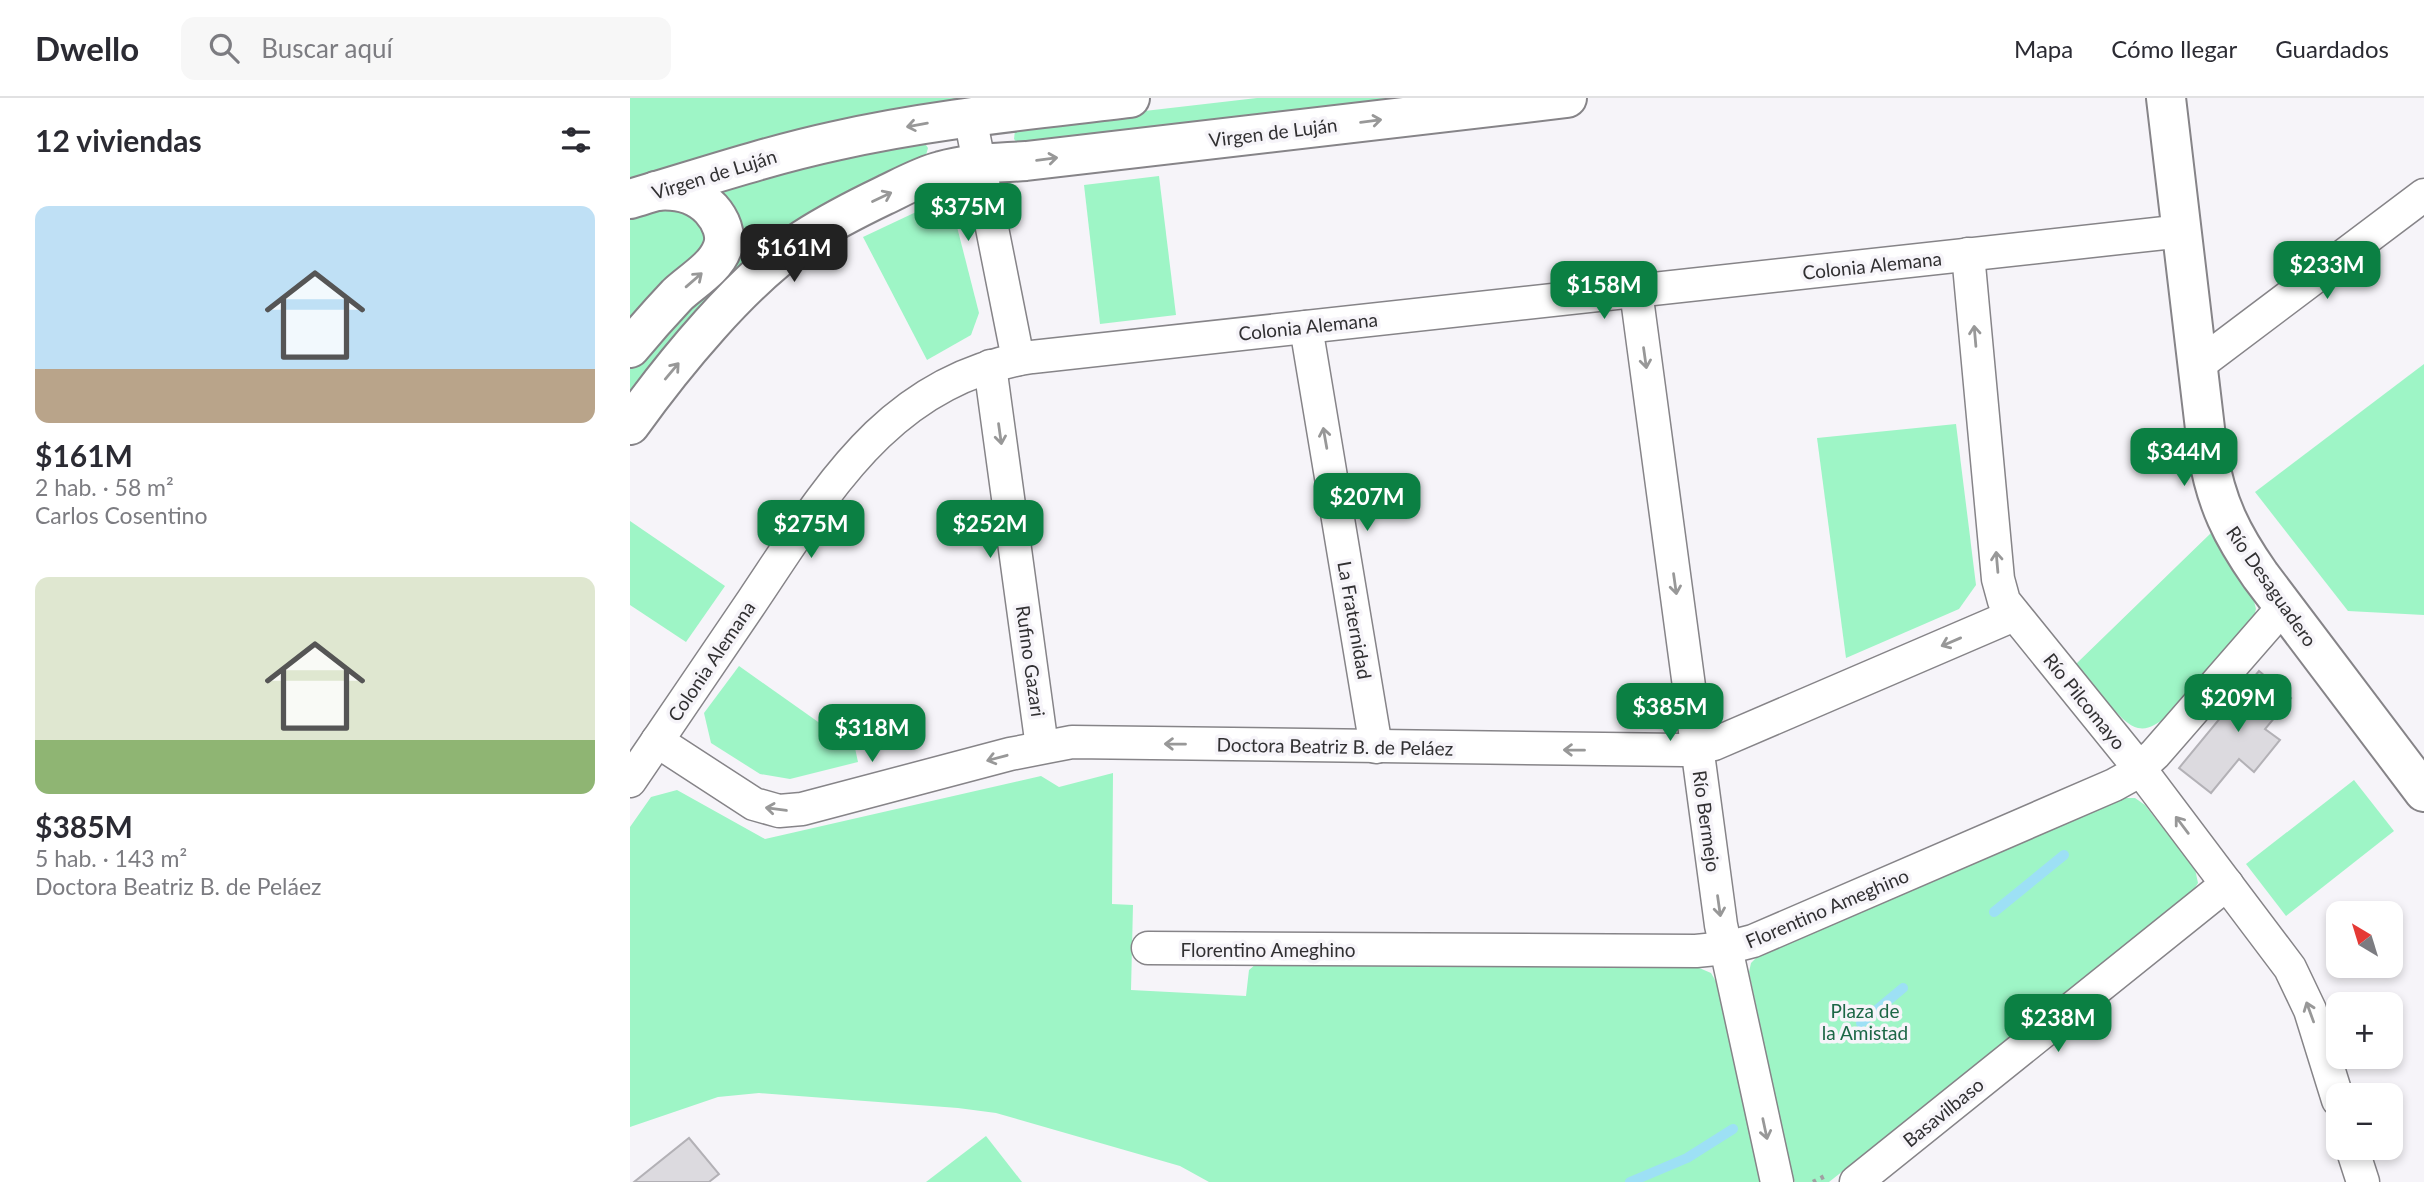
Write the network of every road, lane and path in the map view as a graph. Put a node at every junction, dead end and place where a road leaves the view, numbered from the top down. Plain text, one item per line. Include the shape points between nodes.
1 (1130, 98) edge
2 (1567, 98) edge
3 (2166, 98) edge
4 (970, 117) junction
5 (979, 165) junction
6 (642, 195) edge
7 (2424, 195) edge
8 (2183, 231) junction
9 (1968, 254) junction
10 (1636, 291) junction
11 (1306, 327) junction
12 (630, 348) edge
13 (1004, 363) junction
14 (2197, 366) junction
15 (630, 425) edge
16 (2284, 606) junction
17 (2014, 615) junction
18 (657, 741) junction
19 (1042, 747) junction
20 (1376, 747) junction
21 (1697, 748) junction
22 (2140, 769) junction
23 (633, 770) edge
24 (2424, 792) edge
25 (2227, 884) junction
26 (1148, 948) dead end
27 (1726, 948) junction
28 (2333, 1083) edge
29 (2356, 1160) edge
30 (1845, 1176) edge
31 (1777, 1182) edge
32 (1816, 1182) edge
33 (2362, 1182) edge

1 - 4 street, Virgen de Luján
5 -> 2 street, Virgen de Luján
3 - 8 street, Río Desaguadero
4 - 5 street, Rufino Gazari
4 -> 6 street, Virgen de Luján via 823,143
5 - 13 street, Rufino Gazari
15 -> 5 street, Virgen de Luján via 706,331 793,247 844,215 930,174
12 -> 6 street via 712,264 724,242 718,219 706,204 682,192
7 - 14 street
8 - 9 street, Colonia Alemana
8 - 14 street, Río Desaguadero
9 - 10 street, Colonia Alemana
17 -> 9 street, Río Pilcomayo via 1998,579
10 - 11 street, Colonia Alemana
10 -> 21 street, Río Bermejo
11 - 13 street, Colonia Alemana
20 -> 11 street, La Fraternidad
13 - 18 street, Colonia Alemana via 956,379 913,404 854,459 802,527
13 -> 19 street, Rufino Gazari
14 - 16 street, Río Desaguadero via 2219,505 2247,556
16 - 22 street, Florentino Ameghino
16 - 24 street, Río Desaguadero
17 -> 21 street, Doctora Beatriz B. de Peláez
17 - 22 street, Río Pilcomayo
19 -> 18 street, Doctora Beatriz B. de Peláez via 779,811 744,799
18 - 23 street, Colonia Alemana
20 -> 19 street, Doctora Beatriz B. de Peláez via 1072,742
21 -> 20 street, Doctora Beatriz B. de Peláez
21 -> 27 street, Río Bermejo
25 -> 22 street, Río Pilcomayo
22 - 27 street, Florentino Ameghino via 2114,785 1766,937
28 -> 25 street, Río Pilcomayo via 2298,983
25 - 30 street, Basavilbaso
26 - 27 street, Florentino Ameghino
27 -> 31 street, Río Bermejo
29 - 33 street
30 - 32 path

